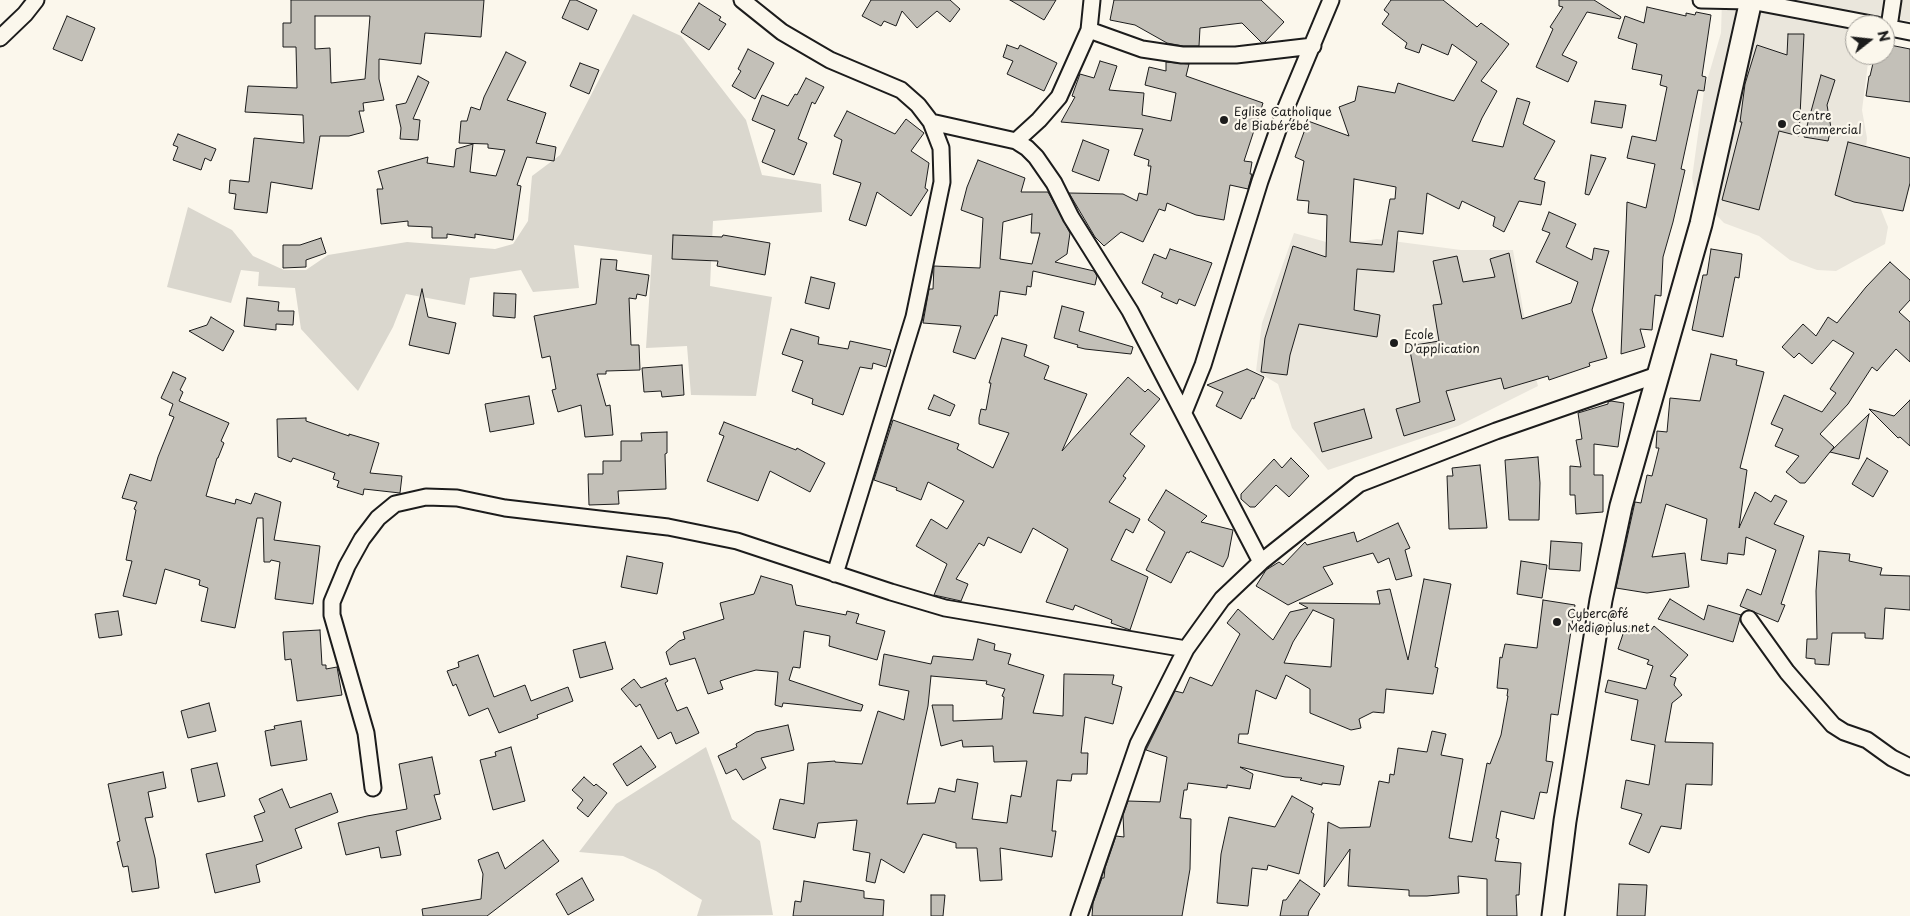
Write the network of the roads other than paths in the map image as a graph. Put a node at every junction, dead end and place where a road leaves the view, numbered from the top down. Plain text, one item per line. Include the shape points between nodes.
1 (36, 0) edge
2 (742, 0) edge
3 (1092, 0) edge
4 (1331, 0) edge
5 (1701, 0) edge
6 (1893, 0) edge
7 (1751, 1) edge
8 (1888, 15) edge
9 (1845, 19) edge
10 (1895, 29) edge
11 (1089, 30) junction
12 (1910, 32) edge
13 (0, 38) edge
14 (1313, 46) junction
15 (931, 122) junction
16 (1016, 141) junction
17 (1657, 375) junction
18 (1184, 412) junction
19 (1261, 562) junction
20 (836, 574) junction
21 (1749, 618) dead end
22 (1186, 649) junction
23 (1910, 767) edge
24 (373, 788) dead end
25 (1079, 916) edge
26 (1553, 916) edge

1 - 13 street
2 - 15 street via 782,32 830,60 901,90
3 - 11 street
4 - 14 street
5 - 7 street
6 - 8 street
7 - 9 street
7 - 17 street via 1701,224
10 - 12 street
11 - 14 street via 1142,49 1182,54 1236,54
11 - 16 street via 1059,97
14 - 18 street via 1260,181 1203,365
15 - 16 street
15 - 20 street via 941,148 942,182 914,316
16 - 18 street via 1028,148 1054,183 1071,217 1130,311
17 - 19 street via 1496,431 1358,484
17 - 26 street via 1621,506 1601,600
18 - 19 street
19 - 22 street via 1222,599
20 - 22 street via 944,608
20 - 24 street via 737,540 668,527 505,508 457,498 426,497 395,504 378,518 362,539 332,602 332,615 366,733
21 - 23 street via 1787,672 1833,725 1867,740
22 - 25 street via 1138,744

